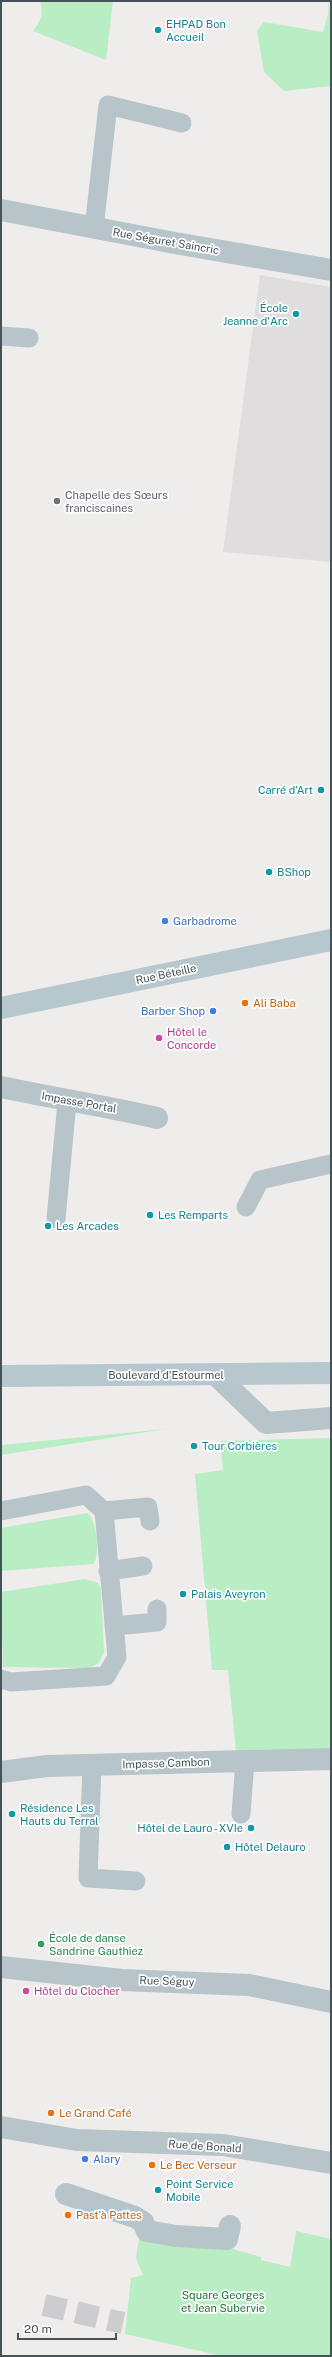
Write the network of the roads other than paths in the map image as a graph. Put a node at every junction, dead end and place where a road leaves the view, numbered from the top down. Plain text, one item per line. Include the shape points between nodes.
1 (182, 123) dead end
2 (1, 210) edge
3 (94, 228) junction
4 (331, 270) edge
5 (1, 336) edge
6 (29, 338) dead end
7 (331, 940) edge
8 (1, 1008) edge
9 (1, 1087) edge
10 (67, 1102) junction
11 (157, 1118) dead end
12 (331, 1164) edge
13 (246, 1207) dead end
14 (56, 1219) dead end
15 (331, 1373) edge
16 (216, 1375) junction
17 (1, 1376) edge
18 (331, 1418) edge
19 (1, 1511) edge
20 (104, 1511) junction
21 (150, 1521) dead end
22 (144, 1566) dead end
23 (108, 1571) junction
24 (157, 1609) dead end
25 (114, 1626) junction
26 (1, 1679) edge
27 (331, 1759) edge
28 (245, 1761) junction
29 (92, 1765) junction
30 (1, 1772) edge
31 (241, 1814) dead end
32 (136, 1881) dead end
33 (1, 1967) edge
34 (331, 2001) edge
35 (1, 2127) edge
36 (331, 2163) edge
37 (66, 2194) dead end
38 (230, 2226) dead end

1 - 3 lane via 108,105
2 - 3 street, Rue Séguret Saincric
3 - 4 street, Rue Séguret Saincric
5 - 6 lane
7 - 8 main road, Rue Béteille
9 - 10 street, Impasse Portal
10 - 11 street, Impasse Portal via 109,1107
10 - 14 lane
12 - 13 lane via 260,1180
15 - 16 main road, Boulevard d'Estourmel
16 - 17 main road, Boulevard d'Estourmel
16 - 18 street via 266,1424
19 - 20 lane via 86,1495
20 - 21 lane via 148,1507
20 - 23 lane
22 - 23 lane
23 - 25 lane
24 - 25 lane via 157,1622
25 - 26 lane via 117,1658 106,1676 11,1682
27 - 28 street, Impasse Cambon
28 - 29 street, Impasse Cambon
28 - 31 lane
29 - 30 street, Impasse Cambon via 46,1766
29 - 32 lane via 88,1878
33 - 34 street, Rue Séguy via 122,1980 249,1985
35 - 36 street, Rue de Bonald via 77,2140 223,2145
37 - 38 street via 135,2217 143,2222 147,2231 176,2236 227,2239

